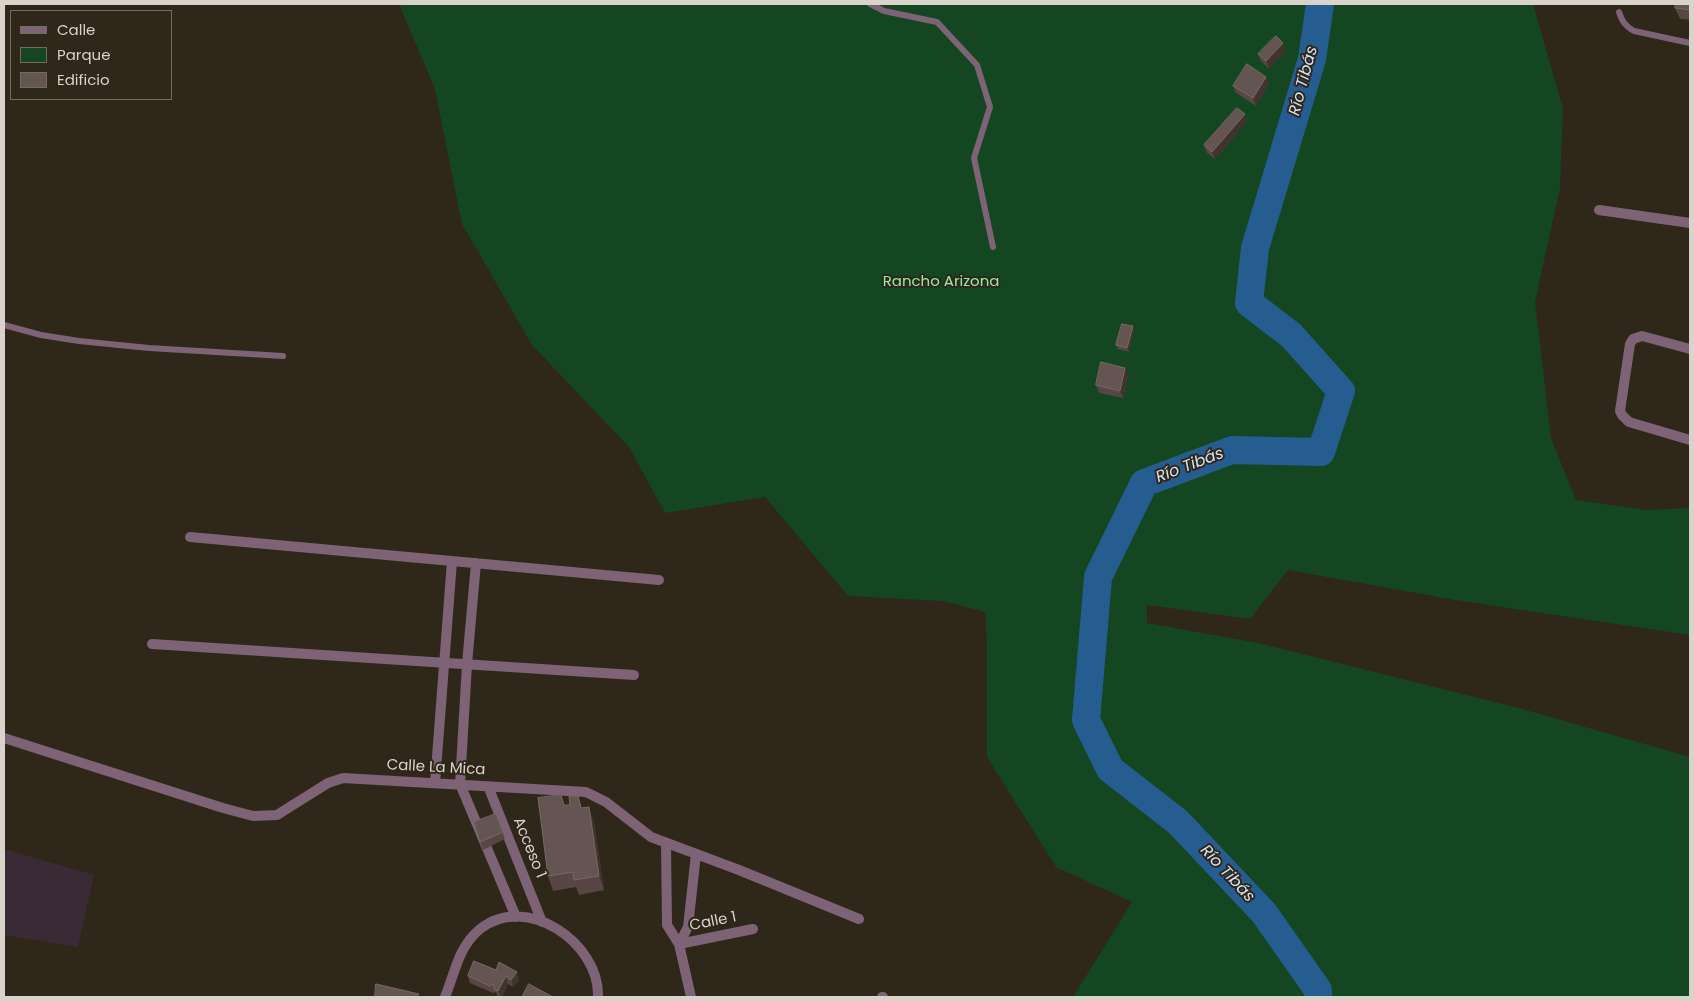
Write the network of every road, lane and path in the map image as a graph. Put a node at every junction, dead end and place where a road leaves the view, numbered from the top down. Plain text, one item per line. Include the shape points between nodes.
1 (870, 4) edge
2 (1620, 12) dead end
3 (1690, 42) edge
4 (1599, 210) dead end
5 (1690, 224) edge
6 (993, 247) dead end
7 (4, 325) edge
8 (1690, 349) edge
9 (283, 356) dead end
10 (1690, 440) edge
11 (190, 537) dead end
12 (452, 561) junction
13 (476, 563) junction
14 (659, 580) dead end
15 (152, 644) dead end
16 (444, 662) junction
17 (467, 664) junction
18 (634, 675) dead end
19 (4, 738) edge
20 (435, 783) junction
21 (460, 784) junction
22 (488, 786) junction
23 (666, 844) junction
24 (696, 854) junction
25 (516, 917) junction
26 (859, 919) dead end
27 (542, 922) junction
28 (753, 929) dead end
29 (679, 944) junction
30 (445, 997) edge
31 (598, 997) edge
32 (691, 997) edge

1 - 6 lane via 884,11 936,22 977,65 990,107 974,158
2 - 3 lane via 1626,27 1634,31
4 - 5 street
7 - 9 lane via 41,335 89,342
8 - 10 street via 1642,336 1633,339 1620,411 1629,422
11 - 12 street
12 - 13 street
12 - 16 street
13 - 14 street
13 - 17 street
15 - 16 street
16 - 17 street
16 - 20 street
17 - 18 street
17 - 21 street
19 - 20 street, Calle La Mica via 253,816 277,815 328,783 343,778
20 - 21 street, Calle La Mica
21 - 22 street, Calle La Mica
21 - 25 street
22 - 23 street, Calle La Mica via 586,792 606,802
22 - 27 street, Acceso 1
23 - 24 street, Calle La Mica
23 - 29 street via 666,925
24 - 26 street, Calle La Mica
24 - 29 street via 688,927
25 - 27 street
25 - 30 street via 489,923 470,940 456,963
27 - 31 street via 572,940 586,955 594,972
28 - 29 street, Calle 1
29 - 32 street

